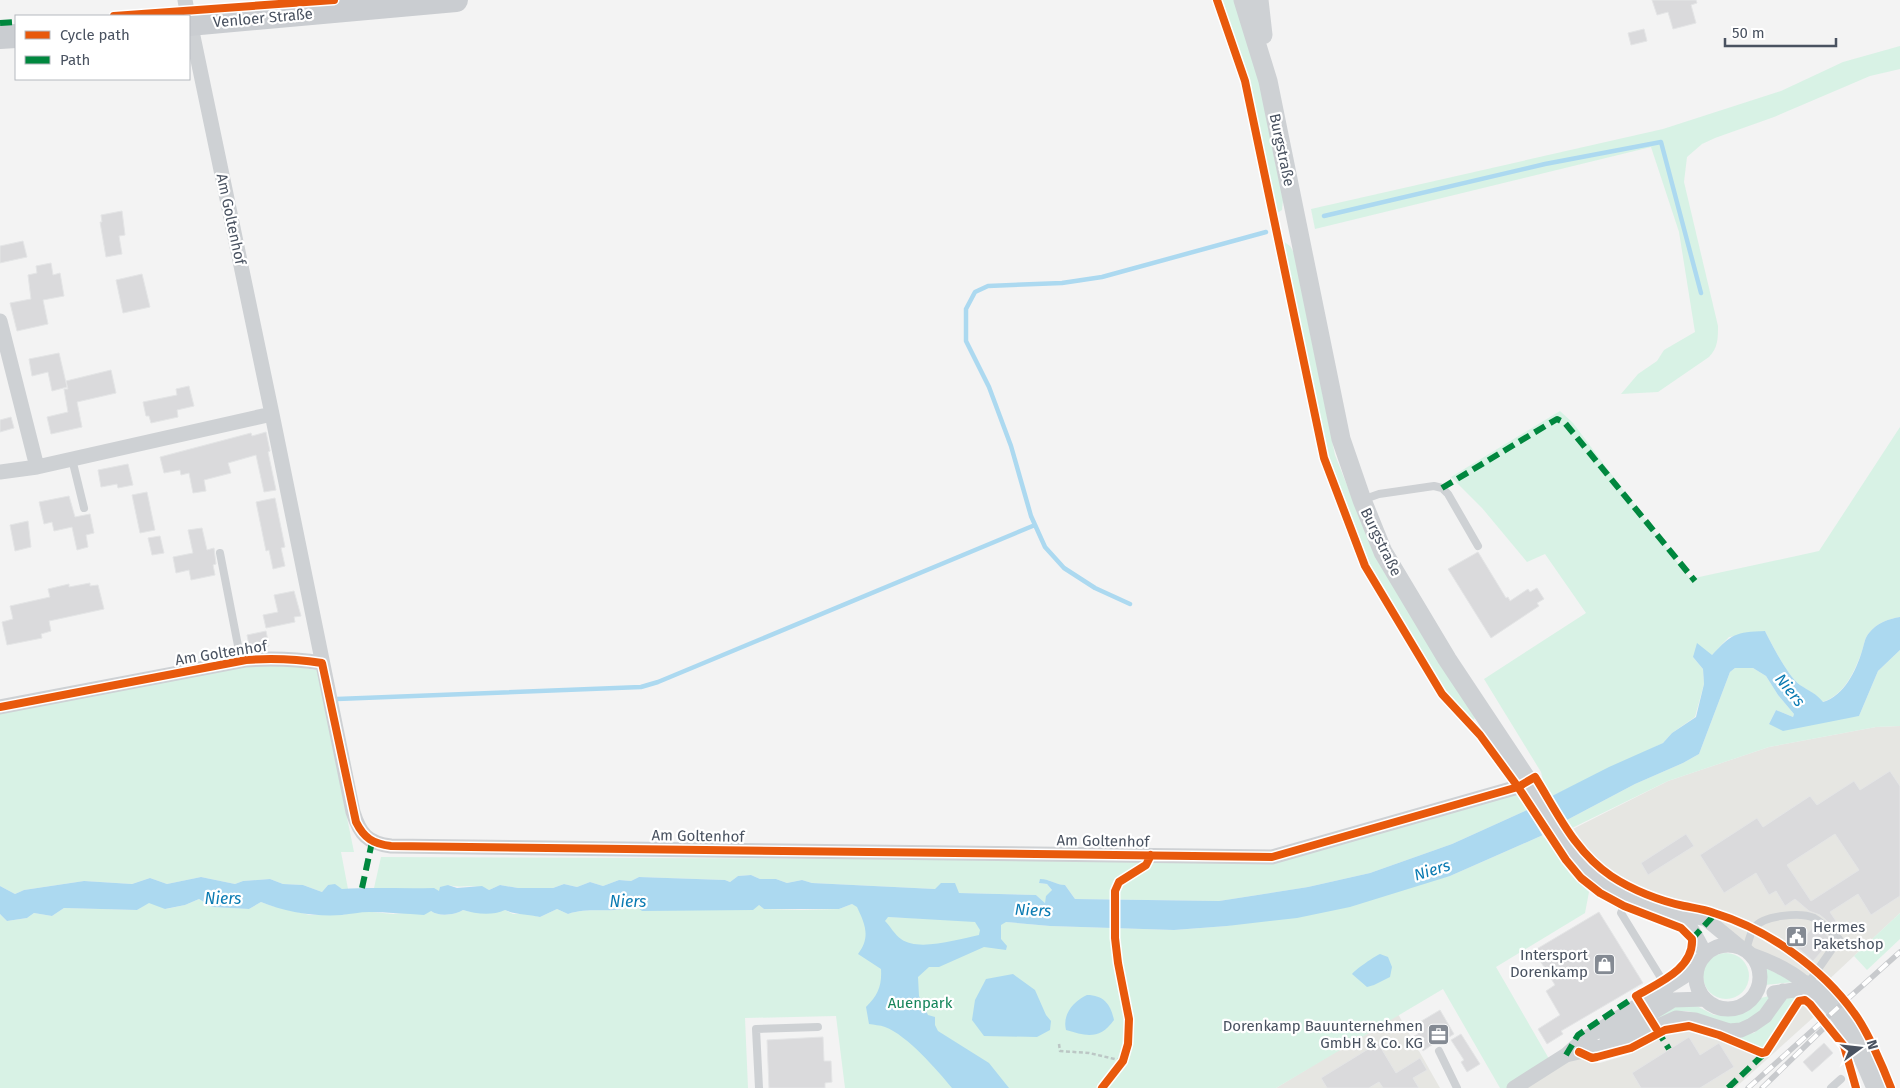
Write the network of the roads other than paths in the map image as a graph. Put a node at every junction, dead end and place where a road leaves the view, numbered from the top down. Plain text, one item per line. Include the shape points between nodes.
1 (184, 0) edge
2 (456, 0) edge
3 (1243, 0) edge
4 (1259, 0) edge
5 (188, 15) edge
6 (190, 20) edge
7 (190, 25) edge
8 (15, 36) edge
9 (0, 37) edge
10 (1268, 82) junction
11 (0, 321) edge
12 (272, 414) junction
13 (72, 459) junction
14 (37, 467) junction
15 (0, 472) edge
16 (1362, 500) junction
17 (84, 508) dead end
18 (1478, 546) dead end
19 (220, 553) dead end
20 (241, 661) junction
21 (322, 663) junction
22 (0, 707) edge
23 (1532, 787) junction
24 (1561, 835) joint
25 (1628, 897) junction
26 (1664, 910) junction
27 (1746, 951) junction
28 (1706, 953) junction
29 (1696, 969) junction
30 (1807, 985) junction
31 (1666, 986) junction
32 (1783, 992) junction
33 (1755, 995) junction
34 (1704, 998) junction
35 (818, 1027) dead end
36 (1593, 1049) junction
37 (1439, 1051) dead end
38 (1566, 1055) junction
39 (1841, 1079) dead end
40 (759, 1088) edge
41 (1457, 1088) edge
42 (1514, 1088) edge
43 (1830, 1088) edge
44 (1876, 1088) edge

1 - 5 street, Am Goltenhof
2 - 6 main road, Venloer Straße
3 - 10 street, Burgstraße
4 - 10 street, Burgstraße
7 - 12 street, Am Goltenhof
8 - 9 main road
10 - 16 street, Burgstraße via 1341,439
11 - 14 street
12 - 13 street
12 - 21 street, Am Goltenhof
13 - 14 street
13 - 17 lane
14 - 15 street
16 - 18 lane via 1379,494 1434,486 1442,488
16 - 23 street, Burgstraße via 1388,560 1447,659
19 - 20 lane
20 - 21 street, Am Goltenhof via 272,658
20 - 22 street, Am Goltenhof
21 - 23 street, Am Goltenhof via 353,812 360,831 378,844 391,846 1272,858 1518,787
23 - 24 street, Burgstraße
24 - 25 street, Burgstraße via 1588,870
25 - 26 street, Burgstraße
25 - 31 lane via 1621,913
26 - 27 street, Burgstraße via 1706,919
26 - 28 street, Burgstraße via 1689,926
27 - 28 street, Burgstraße via 1722,945
27 - 30 street, Burgstraße via 1781,967
27 - 30 lane via 1754,928 1767,920 1786,915 1805,915 1816,919 1839,939
27 - 33 street via 1757,964 1760,974
28 - 29 street
29 - 31 street
29 - 34 street via 1698,990
30 - 32 street
30 - 44 street, Burgstraße via 1822,996 1851,1032
31 - 38 street via 1583,1040
32 - 33 street
32 - 36 street via 1764,1016 1741,1030 1729,1031 1695,1020 1676,1018 1626,1041
33 - 34 street via 1740,1007 1730,1009 1711,1005
34 - 36 street via 1673,1000
35 - 40 lane via 756,1029
36 - 38 street
37 - 41 lane
38 - 42 street
39 - 43 lane

